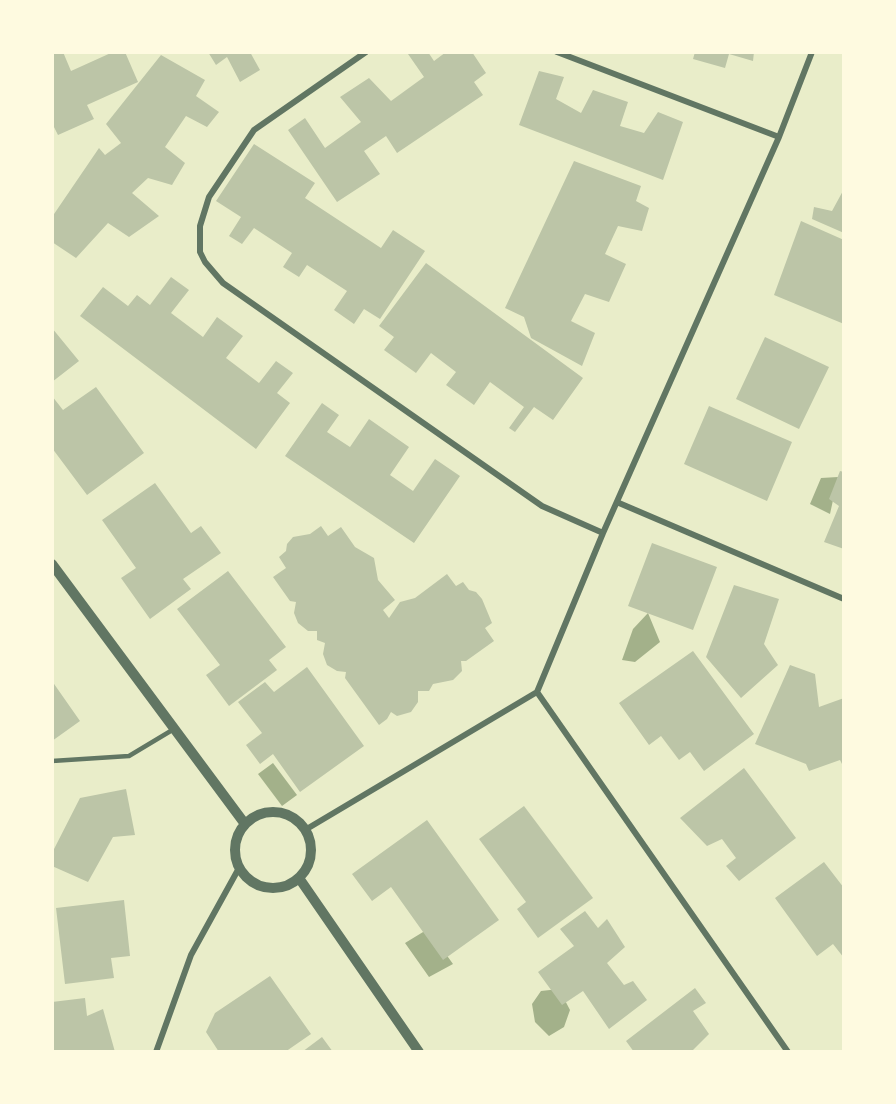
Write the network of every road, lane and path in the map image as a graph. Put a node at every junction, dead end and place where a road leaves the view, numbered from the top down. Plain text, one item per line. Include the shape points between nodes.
1 (366, 52) edge
2 (557, 52) edge
3 (812, 55) edge
4 (779, 137) junction
5 (618, 503) junction
6 (603, 533) junction
7 (52, 564) edge
8 (843, 599) edge
9 (537, 692) junction
10 (175, 728) junction
11 (52, 761) edge
12 (245, 824) junction
13 (306, 830) junction
14 (239, 868) junction
15 (299, 878) junction
16 (156, 1052) edge
17 (419, 1052) edge
18 (788, 1052) edge

1 - 6 street via 254,130 210,197 199,241 205,262 223,284 532,500
2 - 4 street
3 - 4 street
4 - 5 street
5 - 6 street
5 - 8 street
6 - 9 street
7 - 10 street
9 - 13 street
9 - 18 street
10 - 11 lane via 129,756
10 - 12 street
12 - 13 street via 272,812 296,819
12 - 14 street via 234,847
13 - 15 street via 310,857
14 - 15 street via 260,886 285,886
14 - 16 street via 191,955
15 - 17 street

